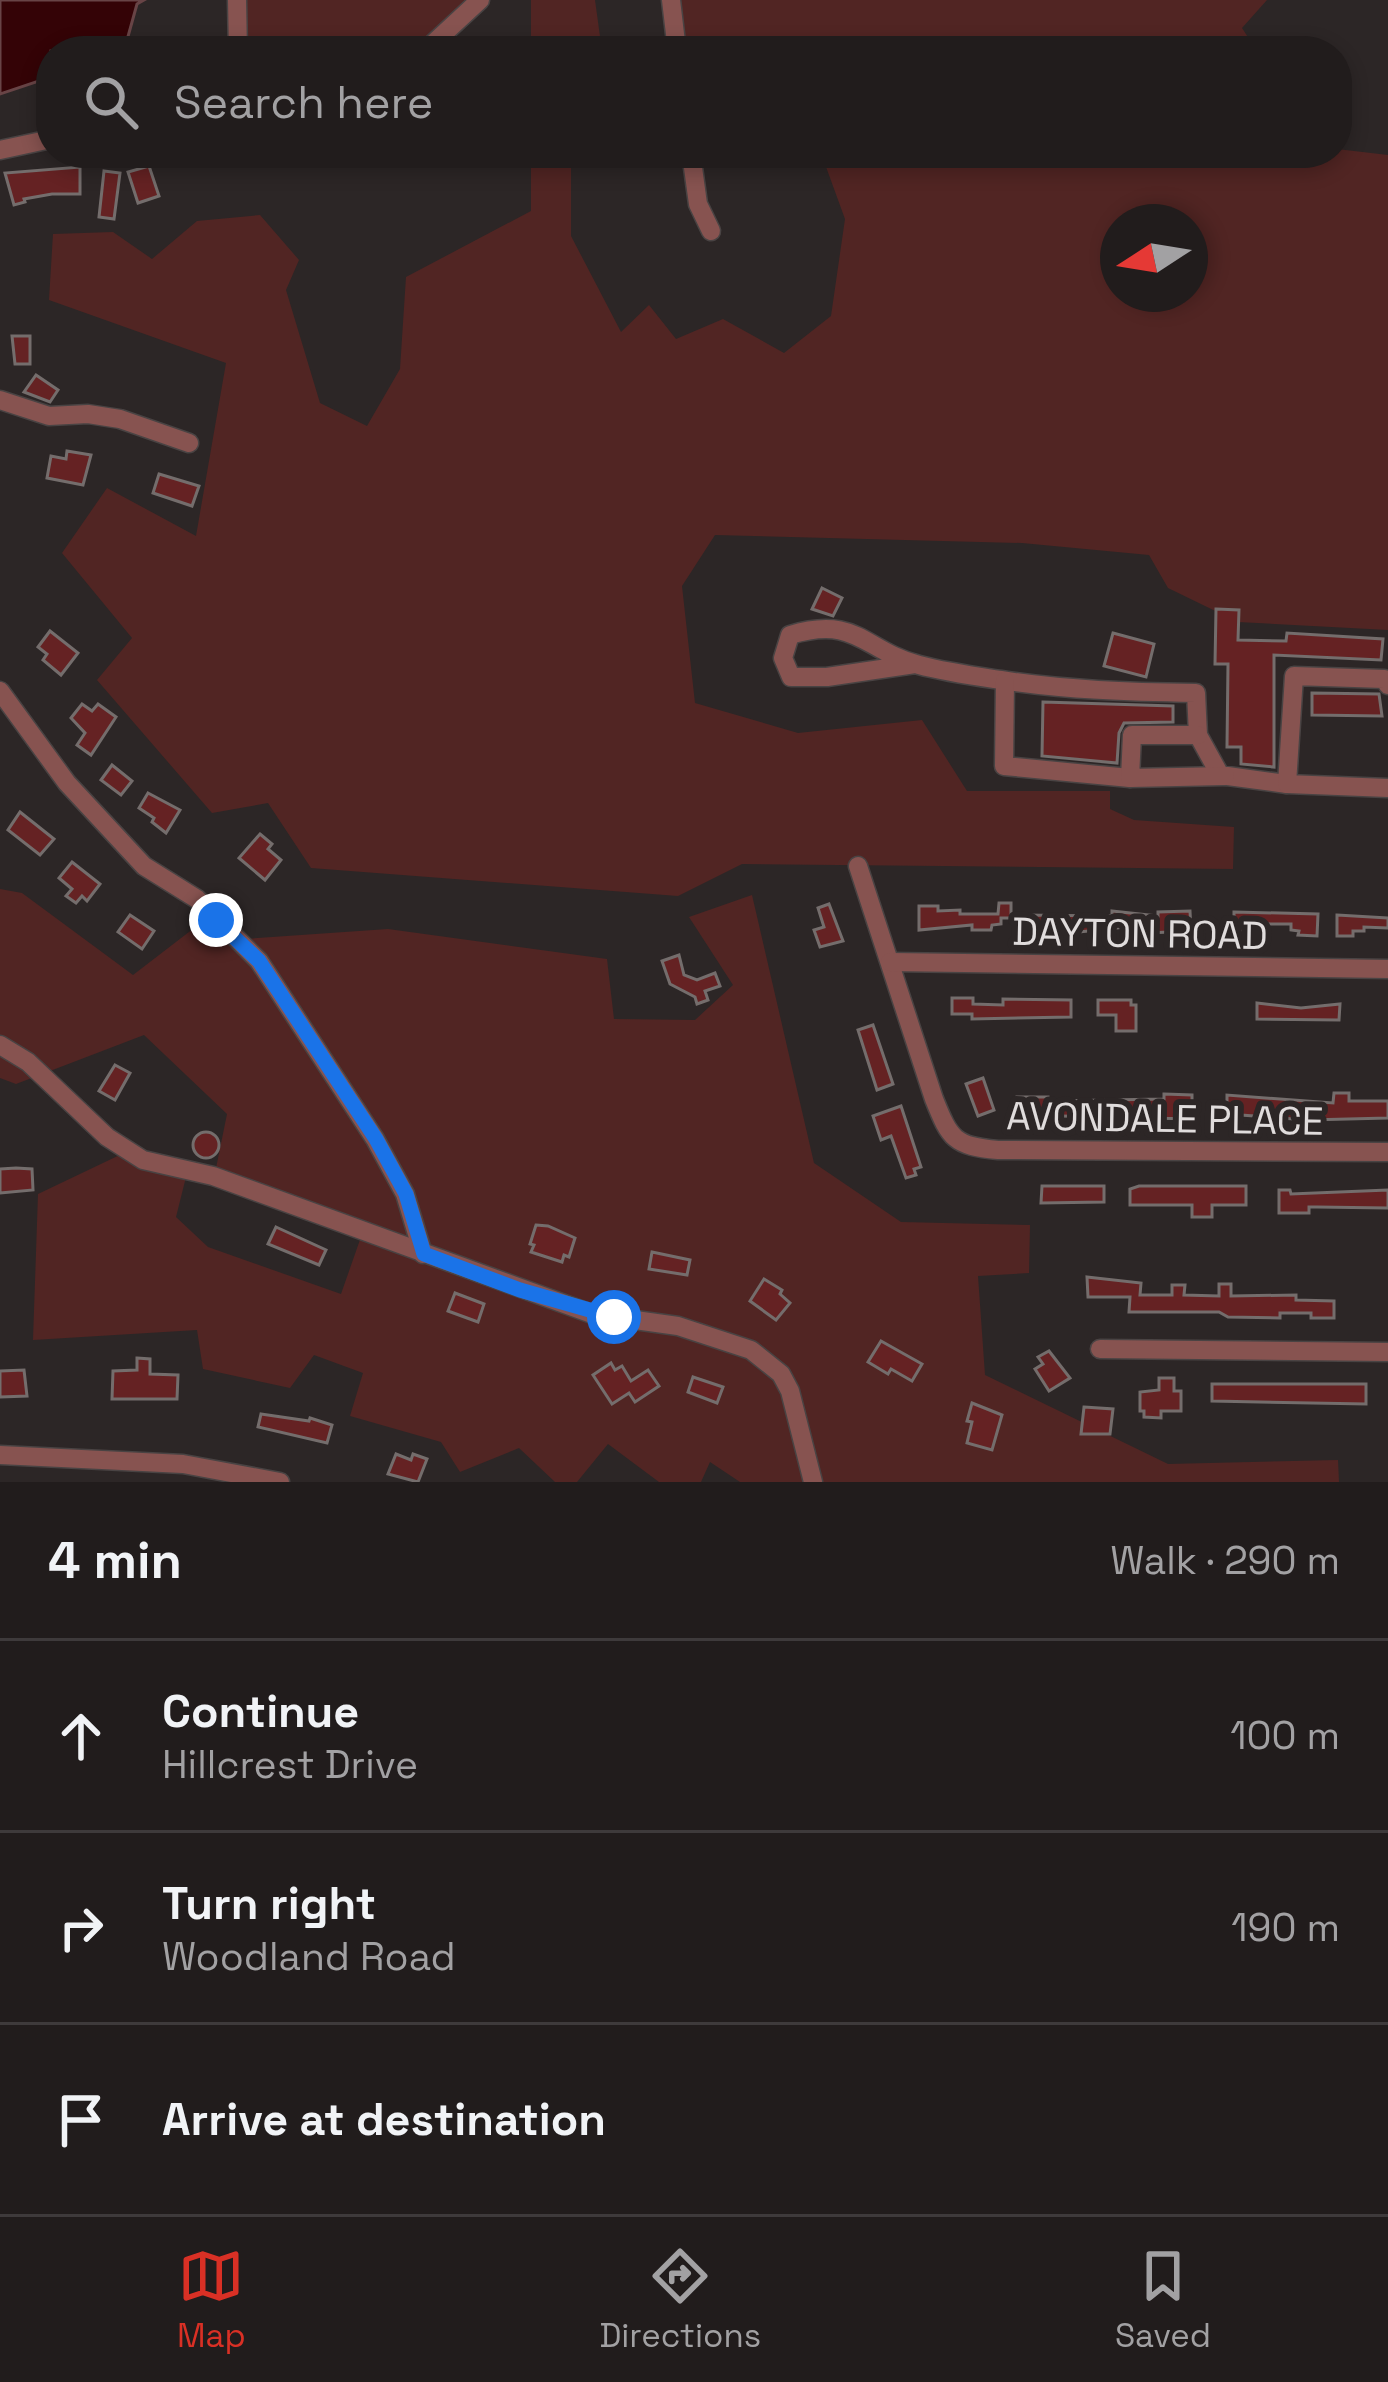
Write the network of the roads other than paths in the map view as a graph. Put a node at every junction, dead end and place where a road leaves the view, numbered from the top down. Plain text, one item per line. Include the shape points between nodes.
1 (237, 0) edge
2 (480, 0) edge
3 (671, 0) edge
4 (238, 36) edge
5 (441, 36) edge
6 (675, 36) edge
7 (36, 142) edge
8 (0, 150) edge
9 (693, 168) edge
10 (711, 230) dead end
11 (0, 400) edge
12 (188, 443) dead end
13 (915, 664) junction
14 (1005, 681) junction
15 (1388, 685) edge
16 (0, 691) edge
17 (1198, 735) junction
18 (1225, 776) junction
19 (1130, 778) junction
20 (1287, 784) junction
21 (1388, 788) edge
22 (858, 866) dead end
23 (890, 962) junction
24 (1388, 968) edge
25 (0, 1045) edge
26 (1388, 1152) edge
27 (424, 1254) junction
28 (1100, 1349) dead end
29 (1388, 1352) edge
30 (0, 1455) edge
31 (237, 1477) edge
32 (280, 1482) edge
33 (812, 1482) edge

1 - 4 street
2 - 5 street
3 - 6 street
7 - 8 street
9 - 10 street
11 - 12 street via 49,416 120,419
13 - 13 street via 855,633 821,626 790,635 783,658 791,677
13 - 14 street
14 - 17 street via 1196,693
14 - 19 street via 1004,766
15 - 20 street via 1294,676
16 - 27 street via 67,783 144,866 196,899 259,961 376,1139 406,1194
17 - 18 street
17 - 19 street via 1132,735
18 - 19 street
18 - 20 street
20 - 21 street
22 - 23 street
23 - 24 street, DAYTON ROAD
23 - 26 street, AVONDALE PLACE via 947,1130 971,1148
25 - 27 street via 142,1160 213,1176
27 - 33 street via 592,1313 678,1326 751,1351 790,1391
28 - 29 street
30 - 31 street via 183,1464
31 - 32 street

